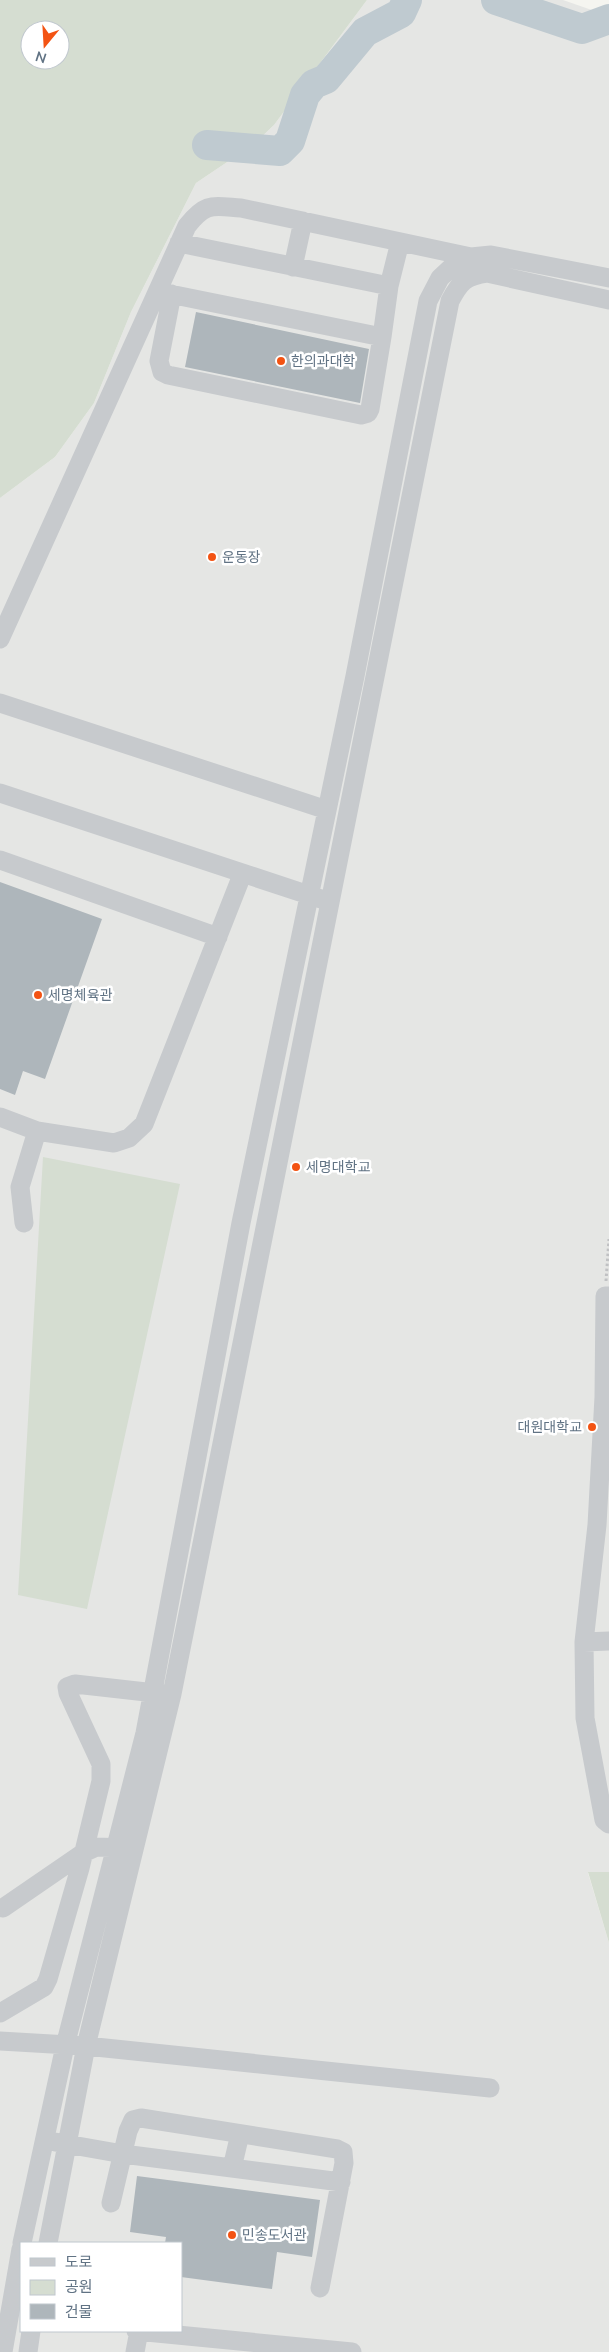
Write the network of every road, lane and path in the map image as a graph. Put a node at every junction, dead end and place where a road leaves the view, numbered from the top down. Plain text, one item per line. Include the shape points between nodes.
1 (303, 222) junction
2 (400, 242) junction
3 (179, 243) junction
4 (471, 257) junction
5 (293, 267) junction
6 (609, 278) edge
7 (389, 286) junction
8 (165, 293) junction
9 (609, 300) edge
10 (382, 337) junction
11 (0, 639) edge
12 (355, 676) junction
13 (374, 683) junction
14 (0, 703) edge
15 (0, 793) edge
16 (327, 810) junction
17 (0, 860) edge
18 (242, 875) junction
19 (309, 896) junction
20 (329, 902) junction
21 (218, 937) junction
22 (0, 1117) edge
23 (37, 1131) junction
24 (24, 1223) dead end
25 (609, 1239) edge
26 (607, 1296) edge
27 (227, 1300) junction
28 (249, 1305) junction
29 (606, 1397) edge
30 (603, 1525) edge
31 (609, 1641) edge
32 (584, 1642) junction
33 (153, 1693) junction
34 (172, 1694) junction
35 (609, 1824) edge
36 (115, 1846) junction
37 (134, 1850) junction
38 (83, 1853) junction
39 (3, 1908) dead end
40 (0, 2013) edge
41 (0, 2041) edge
42 (65, 2046) junction
43 (86, 2046) junction
44 (490, 2088) dead end
45 (240, 2134) junction
46 (44, 2139) junction
47 (67, 2145) junction
48 (123, 2154) junction
49 (232, 2168) junction
50 (340, 2182) junction
51 (110, 2203) dead end
52 (22, 2242) edge
53 (48, 2242) edge
54 (20, 2253) edge
55 (320, 2288) dead end
56 (11, 2290) edge
57 (31, 2332) edge
58 (138, 2332) edge
59 (147, 2332) edge
60 (326, 2351) edge
61 (3, 2352) edge
62 (28, 2352) edge
63 (136, 2352) edge
64 (352, 2352) edge

1 - 2 street
1 - 3 street via 241,208 212,206 199,211
1 - 5 street
2 - 4 street
2 - 7 street
3 - 5 street
3 - 8 street
4 - 6 street via 491,255
4 - 12 street via 454,264 440,278 428,301
5 - 7 street
7 - 10 street
8 - 10 street
8 - 10 street via 159,361 162,372 168,376 360,415 370,409
8 - 11 street
9 - 13 street via 486,273 470,276 456,289 450,301
12 - 13 street
12 - 16 street
13 - 20 street
14 - 16 street
15 - 18 street
16 - 19 street
17 - 21 street
18 - 19 street
18 - 21 street
19 - 20 street
19 - 27 street
20 - 28 street
21 - 23 street via 144,1124 130,1138 114,1143
22 - 23 street
23 - 24 street via 20,1187
25 - 26 path
26 - 29 street
27 - 28 street
27 - 33 street
28 - 34 street
29 - 30 street
30 - 32 street
31 - 32 street
32 - 35 street via 585,1718 604,1820
33 - 34 street
33 - 36 street
33 - 38 street via 75,1684 67,1687 101,1764 101,1781
34 - 37 street
36 - 37 street
36 - 38 street via 96,1847
36 - 42 street
37 - 43 street
38 - 39 street
38 - 40 street via 44,1987
41 - 42 street
42 - 43 street
42 - 46 street
43 - 44 street
43 - 47 street
45 - 48 street via 141,2118 133,2120
45 - 49 street
45 - 50 street via 343,2152
46 - 47 street
46 - 52 street
47 - 48 street
47 - 53 street
48 - 49 street
48 - 51 street
49 - 50 street
50 - 55 street
54 - 56 street
56 - 61 street
57 - 62 street
58 - 63 street
59 - 60 street
60 - 64 street

